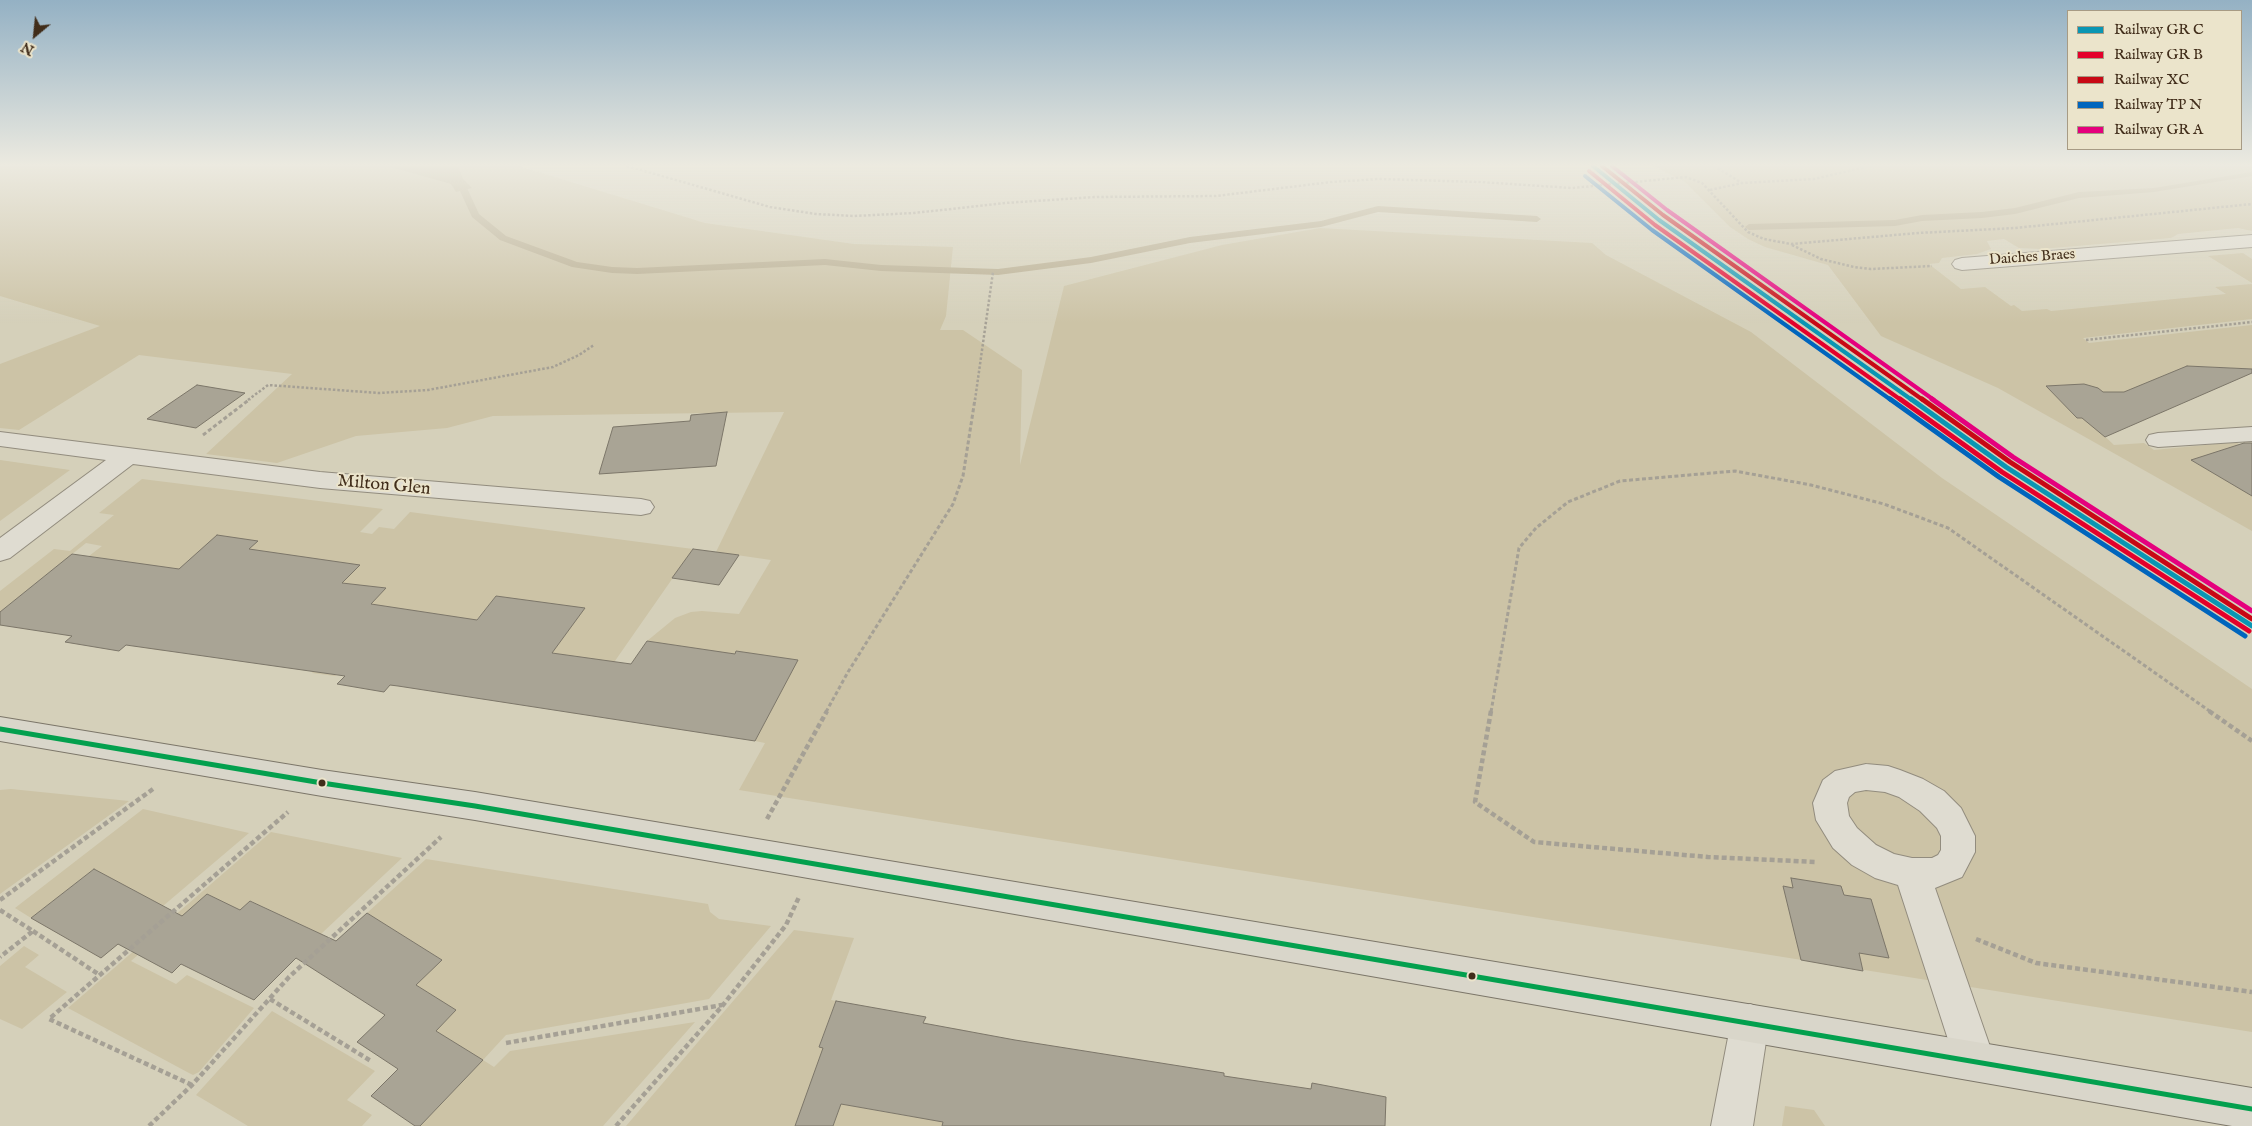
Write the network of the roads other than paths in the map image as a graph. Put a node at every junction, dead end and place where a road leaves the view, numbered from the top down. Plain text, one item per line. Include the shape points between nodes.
1 (2252, 241) edge
2 (1962, 264) road end
3 (2252, 434) edge
4 (0, 439) edge
5 (2158, 440) dead end
6 (127, 456) junction
7 (641, 507) dead end
8 (0, 552) edge
9 (4, 734) edge
10 (1912, 873) junction
11 (1750, 1022) junction
12 (1974, 1061) junction
13 (2252, 1108) edge
14 (1732, 1126) edge

1 - 2 street, Daiches Braes
3 - 5 street
4 - 6 street, Milton Glen
6 - 7 street, Milton Glen via 320,480
6 - 8 street
9 - 11 main road via 475,806
10 - 10 street via 1934,873 1950,866 1958,852 1958,836 1948,818 1932,801 1911,788 1888,780 1866,777 1847,780 1835,789 1830,803 1833,820 1845,838 1864,855 1887,867
10 - 12 street
11 - 12 main road
11 - 14 street
12 - 13 main road

